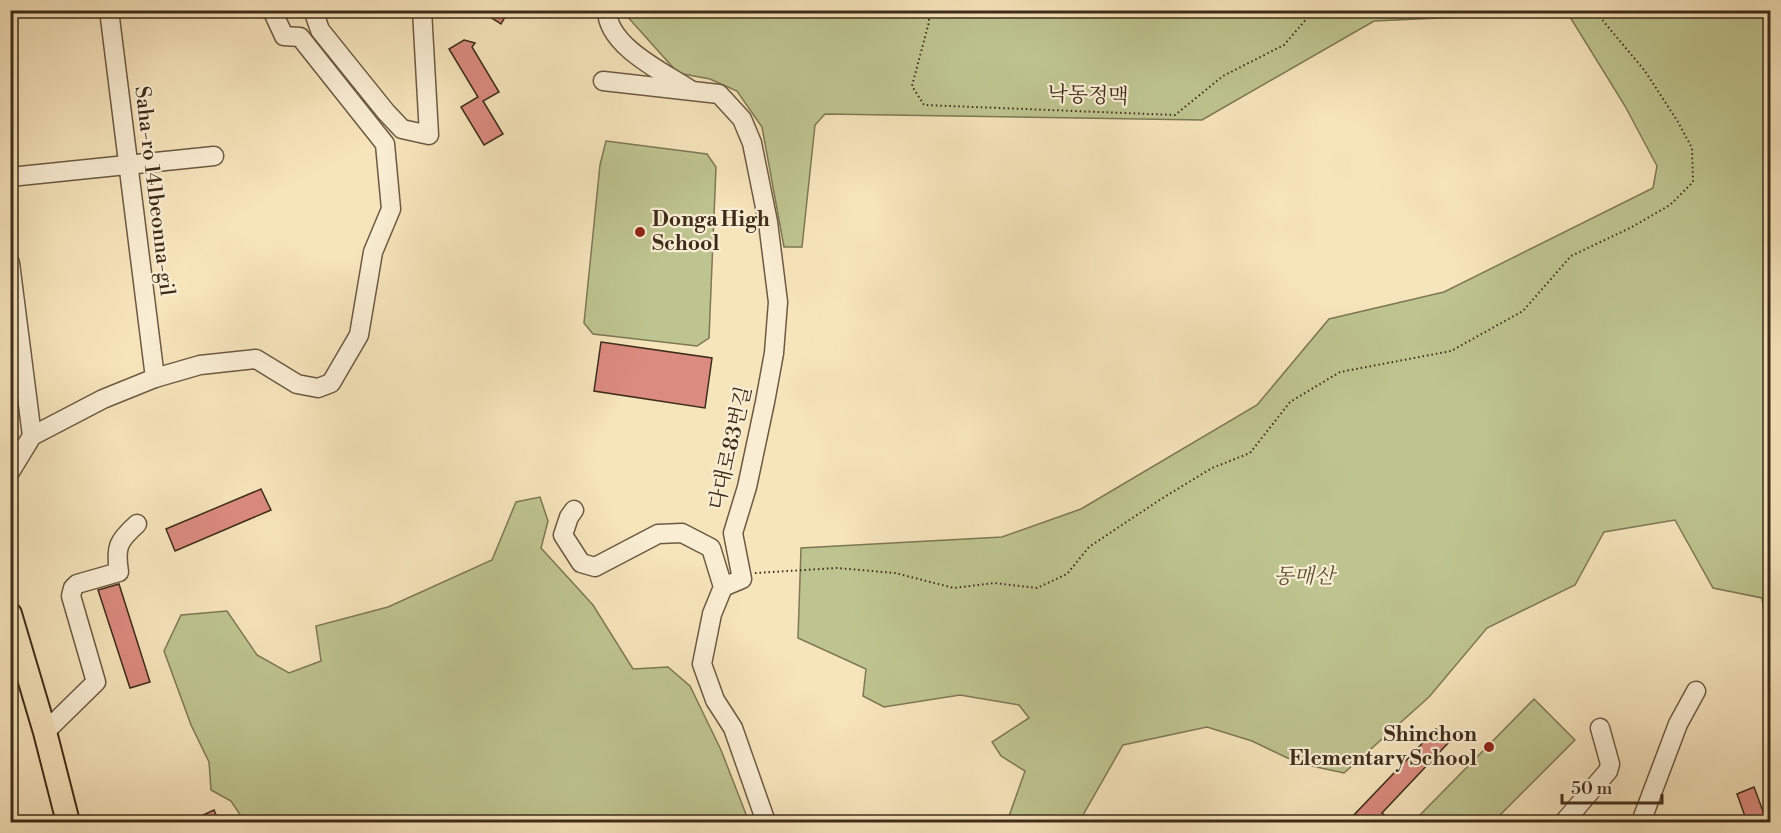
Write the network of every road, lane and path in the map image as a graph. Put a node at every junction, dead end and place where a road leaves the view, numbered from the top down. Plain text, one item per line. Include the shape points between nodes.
1 (108, 10) edge
2 (272, 10) edge
3 (313, 10) edge
4 (422, 10) edge
5 (607, 10) edge
6 (929, 10) edge
7 (1314, 10) edge
8 (1594, 10) edge
9 (603, 81) dead end
10 (692, 91) junction
11 (214, 156) dead end
12 (128, 165) junction
13 (10, 177) edge
14 (10, 263) edge
15 (155, 378) junction
16 (32, 436) junction
17 (10, 471) edge
18 (574, 510) dead end
19 (137, 524) dead end
20 (742, 579) junction
21 (723, 587) junction
22 (10, 614) edge
23 (1696, 691) dead end
24 (1600, 728) dead end
25 (45, 732) junction
26 (68, 822) edge
27 (766, 822) edge
28 (1564, 822) edge
29 (1641, 822) edge

1 - 12 street, Saha-ro 141beonna-gil
2 - 15 street via 284,36 300,37 385,144 391,209 373,252 359,335 331,383 318,388 297,384 256,358 200,365
3 - 4 street via 320,30 386,112 402,129 429,135
5 - 10 street via 615,37
6 - 7 path, 낙동정맥 via 912,86 924,105 1175,115 1223,76 1284,45
8 - 20 path via 1645,71 1678,122 1692,148 1693,182 1670,205 1571,256 1523,311 1451,351 1340,372 1290,402 1250,453 1212,468 1161,499 1089,547 1067,574 1037,588 994,583 954,588 896,573 837,568 755,572
9 - 10 street, 다대로83번길
10 - 20 street, 다대로83번길 via 719,94 742,119 752,143 768,222 778,302 765,402 733,533
11 - 12 street
12 - 13 street
12 - 15 street, Saha-ro 141beonna-gil
14 - 16 street
15 - 16 street via 103,399
16 - 17 street
18 - 21 street via 563,535 581,563 595,567 658,534 682,533 711,548
19 - 25 street via 119,542 119,572 73,588 71,596 96,682
20 - 21 street
21 - 27 street via 711,614 702,664 715,700 733,728
22 - 25 main road
23 - 29 street via 1678,724
24 - 28 street via 1610,764 1608,771
25 - 26 main road

